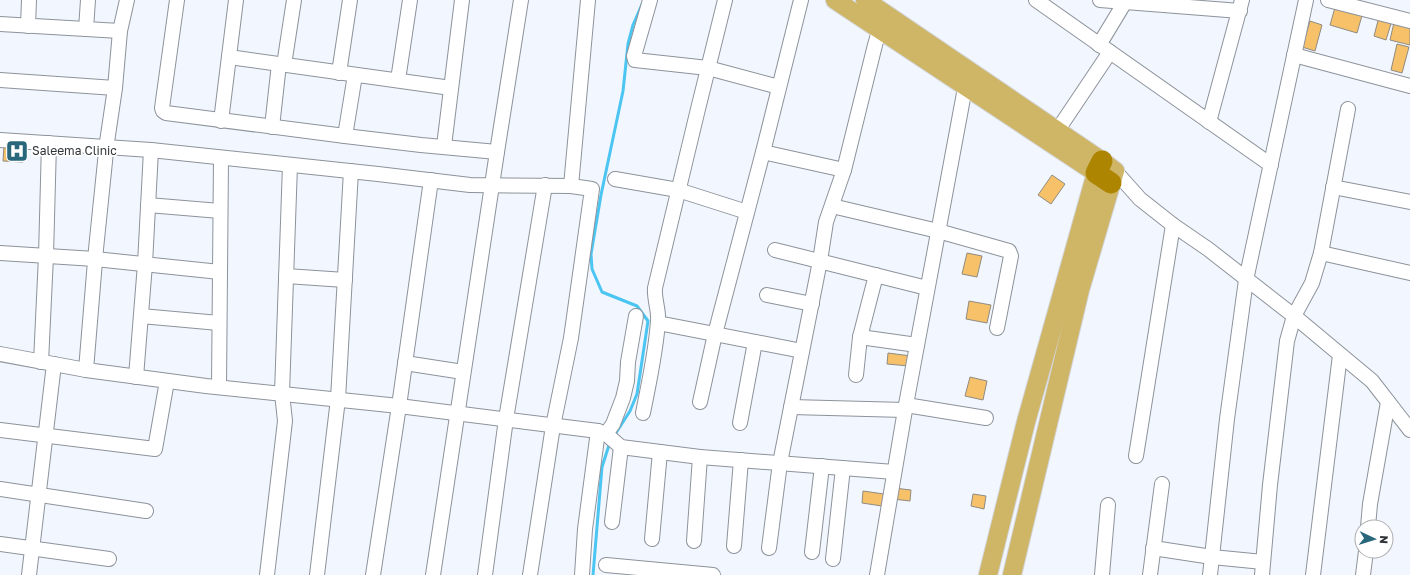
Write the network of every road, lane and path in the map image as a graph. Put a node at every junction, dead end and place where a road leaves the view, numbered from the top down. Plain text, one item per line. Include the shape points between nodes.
1 (29, 0) edge
2 (88, 0) edge
3 (127, 0) edge
4 (177, 0) edge
5 (236, 0) edge
6 (294, 0) edge
7 (350, 0) edge
8 (410, 0) edge
9 (462, 0) edge
10 (521, 0) edge
11 (588, 0) edge
12 (650, 0) edge
13 (725, 0) edge
14 (801, 0) edge
15 (835, 0) edge
16 (865, 0) edge
17 (1036, 0) edge
18 (1100, 0) edge
19 (1306, 0) edge
20 (1328, 0) edge
21 (1124, 2) junction
22 (1241, 5) edge
23 (882, 21) junction
24 (1410, 21) edge
25 (0, 24) edge
26 (28, 26) junction
27 (86, 29) junction
28 (120, 31) junction
29 (1104, 48) junction
30 (1294, 56) junction
31 (229, 57) junction
32 (281, 65) junction
33 (708, 68) junction
34 (339, 72) junction
35 (355, 75) junction
36 (967, 78) junction
37 (0, 80) edge
38 (398, 80) junction
39 (1410, 86) edge
40 (779, 87) junction
41 (115, 88) junction
42 (451, 88) junction
43 (1348, 109) dead end
44 (221, 120) junction
45 (1209, 122) junction
46 (272, 127) junction
47 (1057, 131) junction
48 (345, 136) junction
49 (0, 140) edge
50 (49, 143) junction
51 (444, 146) junction
52 (106, 147) junction
53 (151, 150) junction
54 (497, 152) junction
55 (763, 152) junction
56 (221, 158) junction
57 (290, 165) junction
58 (1271, 165) junction
59 (844, 170) junction
60 (351, 171) junction
61 (1106, 172) junction
62 (615, 179) dead end
63 (431, 180) junction
64 (492, 185) junction
65 (545, 185) junction
66 (571, 186) junction
67 (1333, 187) junction
68 (678, 190) junction
69 (1410, 202) edge
70 (148, 205) junction
71 (832, 206) junction
72 (220, 211) junction
73 (747, 212) junction
74 (1173, 225) junction
75 (938, 231) junction
76 (775, 250) dead end
77 (0, 253) edge
78 (1321, 253) junction
79 (46, 256) junction
80 (95, 259) junction
81 (820, 261) junction
82 (145, 264) junction
83 (220, 272) junction
84 (1410, 273) edge
85 (876, 275) junction
86 (286, 276) junction
87 (345, 280) junction
88 (1246, 280) junction
89 (927, 288) junction
90 (767, 295) dead end
91 (812, 304) junction
92 (141, 316) junction
93 (636, 316) dead end
94 (1294, 316) junction
95 (219, 323) junction
96 (658, 323) junction
97 (997, 328) dead end
98 (715, 334) junction
99 (860, 337) junction
100 (755, 342) junction
101 (917, 344) junction
102 (802, 351) junction
103 (0, 354) edge
104 (1340, 355) junction
105 (41, 362) junction
106 (405, 363) junction
107 (54, 364) junction
108 (86, 370) junction
109 (464, 372) junction
110 (856, 375) dead end
111 (136, 377) junction
112 (167, 381) junction
113 (219, 387) junction
114 (282, 393) junction
115 (338, 399) junction
116 (700, 402) dead end
117 (1388, 402) junction
118 (399, 406) junction
119 (791, 407) junction
120 (905, 407) junction
121 (457, 413) junction
122 (643, 413) dead end
123 (986, 418) dead end
124 (506, 419) junction
125 (740, 423) dead end
126 (553, 426) junction
127 (0, 430) edge
128 (1410, 430) edge
129 (47, 436) junction
130 (610, 439) junction
131 (660, 452) junction
132 (1136, 456) dead end
133 (700, 457) junction
134 (741, 460) junction
135 (780, 463) junction
136 (822, 466) junction
137 (843, 468) junction
138 (894, 472) junction
139 (1162, 484) dead end
140 (0, 489) edge
141 (39, 496) junction
142 (1108, 505) dead end
143 (146, 512) dead end
144 (1369, 519) edge
145 (612, 522) dead end
146 (652, 539) dead end
147 (694, 541) dead end
148 (0, 544) edge
149 (734, 546) dead end
150 (768, 548) dead end
151 (1154, 548) junction
152 (32, 550) junction
153 (812, 552) dead end
154 (1212, 557) junction
155 (109, 559) dead end
156 (833, 559) dead end
157 (1365, 559) edge
158 (606, 565) dead end
159 (1263, 568) edge
160 (632, 571) edge
161 (691, 574) edge
162 (29, 575) edge
163 (267, 575) edge
164 (317, 575) edge
165 (373, 575) edge
166 (433, 575) edge
167 (484, 575) edge
168 (530, 575) edge
169 (582, 575) edge
170 (713, 575) edge
171 (877, 575) edge
172 (988, 575) edge
173 (1012, 575) edge
174 (1102, 575) edge
175 (1150, 575) edge
176 (1210, 575) edge
177 (1313, 575) edge
178 (1364, 575) edge

1 - 26 street
2 - 27 street
3 - 28 street
4 - 44 street via 163,111
5 - 31 street
6 - 32 street
7 - 34 street
8 - 38 street
9 - 42 street
10 - 54 street
11 - 66 street
12 - 33 street via 635,60
13 - 33 street
14 - 40 street
15 - 23 main road
16 - 23 main road
17 - 29 street
18 - 21 street
19 - 30 street
20 - 24 street
21 - 22 street
21 - 29 street
22 - 45 street
23 - 36 main road
23 - 59 street
25 - 26 street
26 - 27 street
27 - 28 street
28 - 41 street
29 - 45 street
29 - 47 street
30 - 39 street
30 - 58 street
31 - 32 street
31 - 44 street
32 - 34 street
32 - 46 street
33 - 40 street
33 - 68 street
34 - 35 street
35 - 38 street
35 - 48 street
36 - 47 main road
36 - 61 main road
36 - 75 street
37 - 41 street
38 - 42 street
40 - 55 street
41 - 52 street
42 - 51 street
43 - 67 street
44 - 46 street
45 - 58 street
46 - 48 street
47 - 61 main road
48 - 51 street
49 - 50 street
50 - 52 street
50 - 79 street
51 - 54 street
52 - 53 street
52 - 80 street
53 - 56 street
53 - 70 street
54 - 64 street
55 - 59 street
55 - 73 street
56 - 57 street
56 - 72 street
57 - 60 street
57 - 86 street
58 - 88 street
59 - 71 street
60 - 63 street
60 - 87 street
61 - 74 street
61 - 172 main road via 1093,187 1026,422
61 - 173 main road
62 - 68 street
63 - 64 street
63 - 106 street
64 - 65 street
64 - 109 street
65 - 66 street
65 - 124 street
66 - 126 street via 590,188 592,191 571,338
67 - 69 street
67 - 78 street
68 - 73 street
68 - 96 street via 655,288
70 - 72 street
70 - 82 street
71 - 75 street
71 - 81 street via 826,222
72 - 83 street
73 - 98 street
74 - 88 street
74 - 132 street
75 - 89 street
75 - 97 street via 1009,251
76 - 81 street
77 - 79 street
78 - 84 street
78 - 94 street via 1312,283
79 - 80 street
79 - 105 street
80 - 82 street
80 - 108 street
81 - 85 street
81 - 91 street
82 - 83 street
82 - 92 street
83 - 95 street
85 - 89 street
85 - 99 street
86 - 87 street
86 - 114 street
87 - 115 street
88 - 94 street
88 - 154 street
89 - 101 street
90 - 91 street
91 - 102 street
92 - 95 street
92 - 111 street
93 - 130 street via 627,381
94 - 104 street
94 - 159 street via 1287,341
95 - 113 street
96 - 98 street
96 - 122 street
98 - 100 street
98 - 116 street
99 - 101 street
99 - 110 street
100 - 102 street
100 - 125 street
101 - 120 street
102 - 119 street
103 - 105 street
104 - 117 street via 1372,381
104 - 177 street
105 - 107 street
106 - 109 street
106 - 118 street
107 - 108 street
107 - 129 street
108 - 111 street
109 - 121 street
111 - 112 street
112 - 113 street
112 - 129 street via 155,450
113 - 114 street
114 - 115 street
114 - 163 street via 285,421
115 - 118 street
115 - 164 street
117 - 128 street
117 - 144 street
118 - 121 street
118 - 165 street
119 - 120 street
119 - 135 street
120 - 123 street
120 - 138 street
121 - 124 street
121 - 166 street
124 - 126 street
124 - 167 street
126 - 130 street
126 - 168 street
127 - 129 street
129 - 141 street
130 - 131 street
130 - 145 street
130 - 169 street via 585,529
131 - 133 street
131 - 146 street
133 - 134 street
133 - 147 street
134 - 135 street
134 - 149 street
135 - 136 street
135 - 150 street
136 - 137 street
136 - 153 street
137 - 138 street
137 - 156 street
138 - 171 street
139 - 151 street
140 - 141 street
141 - 143 street
141 - 152 street
142 - 174 street
148 - 152 street
151 - 154 street
151 - 175 street
152 - 155 street
152 - 162 street
154 - 159 street
154 - 176 street
157 - 178 street
158 - 160 street
160 - 161 street
161 - 170 street

